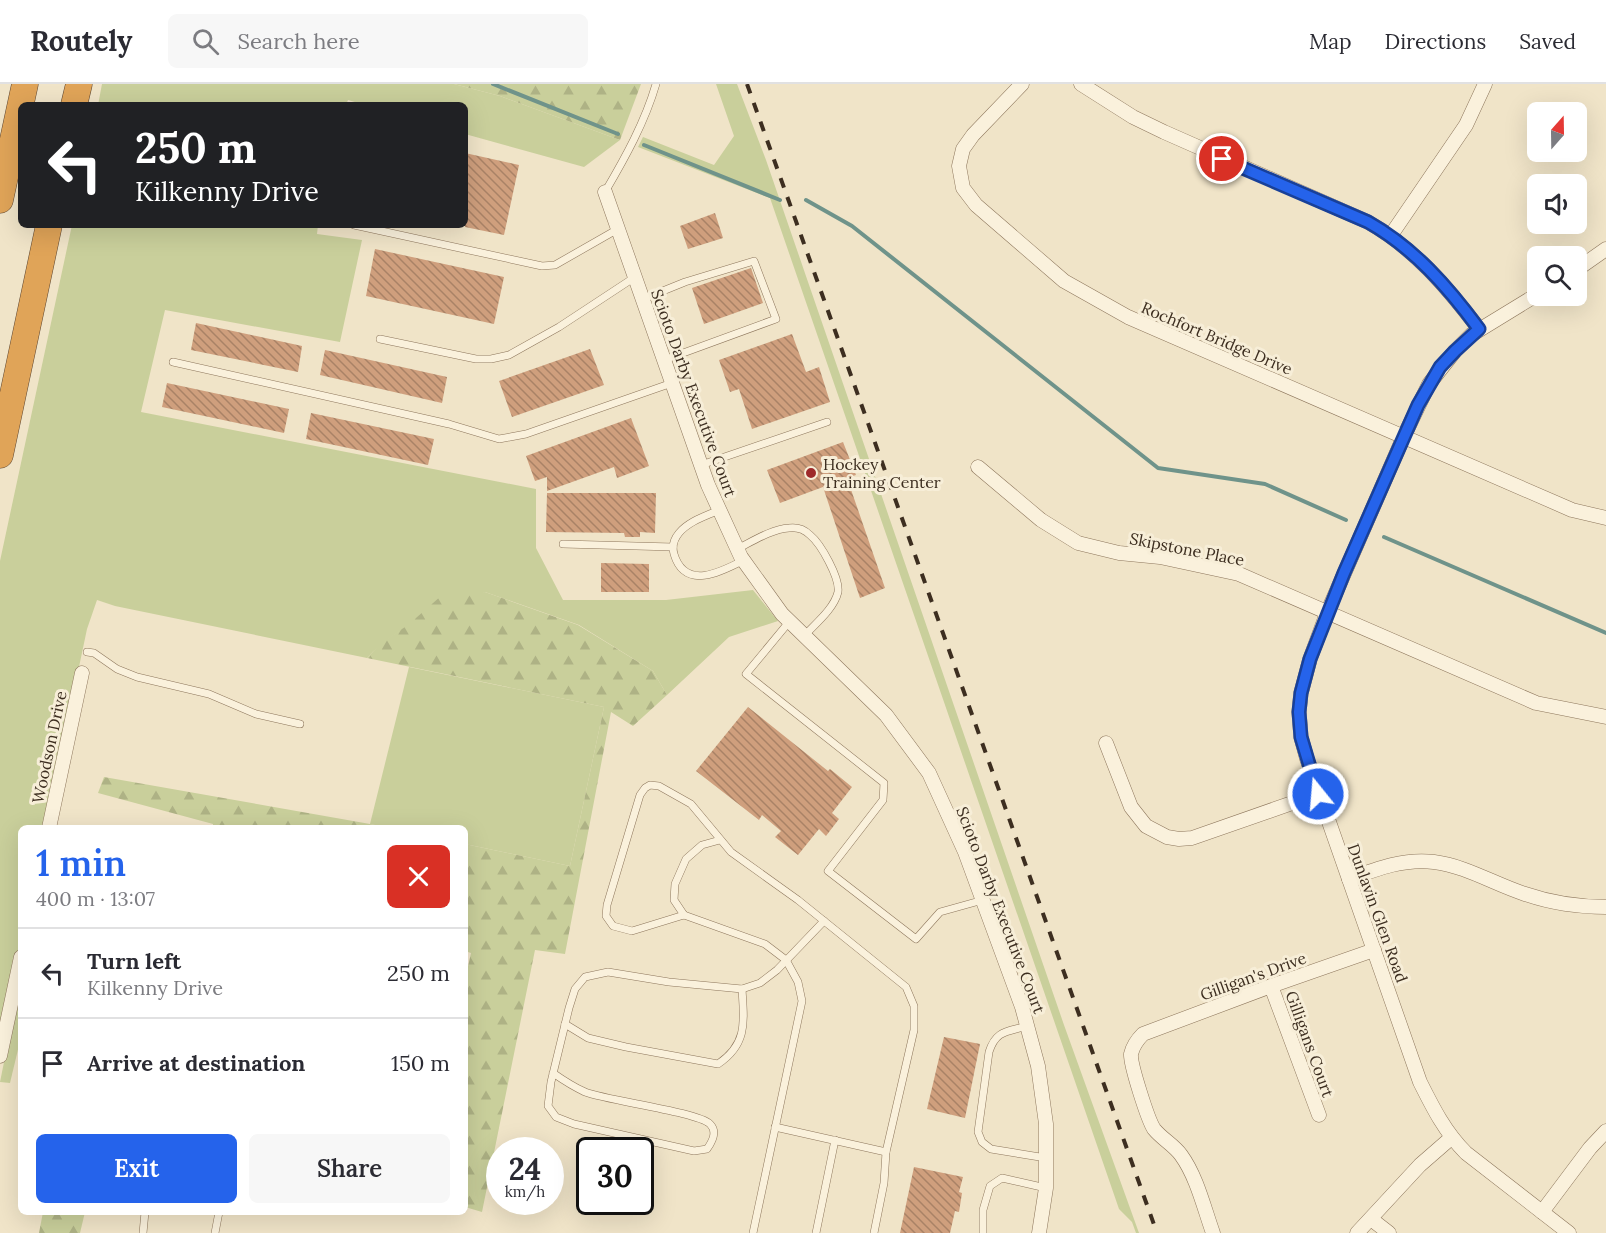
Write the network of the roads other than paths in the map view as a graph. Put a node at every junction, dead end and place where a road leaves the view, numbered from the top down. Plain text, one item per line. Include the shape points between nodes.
1 (25, 84) edge
2 (79, 84) edge
3 (656, 84) edge
4 (1022, 84) edge
5 (1082, 84) edge
6 (1485, 84) edge
7 (21, 102) edge
8 (75, 102) edge
9 (18, 116) edge
10 (605, 192) joint
11 (0, 200) edge
12 (48, 228) edge
13 (368, 228) edge
14 (618, 229) junction
15 (1391, 235) junction
16 (1606, 249) edge
17 (1587, 262) edge
18 (635, 277) junction
19 (643, 299) junction
20 (1527, 301) edge
21 (1479, 329) junction
22 (380, 339) dead end
23 (664, 360) junction
24 (173, 362) dead end
25 (672, 383) junction
26 (827, 422) dead end
27 (1404, 436) junction
28 (0, 455) edge
29 (701, 465) junction
30 (978, 467) dead end
31 (719, 510) junction
32 (1606, 518) edge
33 (563, 544) dead end
34 (673, 547) junction
35 (741, 555) junction
36 (1328, 613) junction
37 (789, 622) junction
38 (804, 636) junction
39 (87, 652) dead end
40 (82, 674) dead end
41 (1606, 717) edge
42 (300, 724) dead end
43 (1106, 743) dead end
44 (1318, 794) junction
45 (50, 825) edge
46 (720, 840) junction
47 (1349, 879) junction
48 (983, 900) junction
49 (1606, 907) edge
50 (684, 915) junction
51 (824, 921) junction
52 (1374, 950) junction
53 (786, 960) junction
54 (18, 971) edge
55 (1270, 986) junction
56 (742, 989) junction
57 (565, 1024) junction
58 (1027, 1026) junction
59 (0, 1056) edge
60 (553, 1073) junction
61 (1319, 1115) dead end
62 (776, 1127) junction
63 (1606, 1131) edge
64 (1451, 1138) junction
65 (835, 1140) junction
66 (886, 1152) junction
67 (1046, 1158) junction
68 (1046, 1188) junction
69 (1542, 1212) junction
70 (145, 1215) edge
71 (218, 1215) edge
72 (1371, 1219) junction
73 (142, 1233) edge
74 (215, 1233) edge
75 (753, 1233) edge
76 (816, 1233) edge
77 (874, 1233) edge
78 (983, 1233) edge
79 (1039, 1233) edge
80 (1213, 1233) edge
81 (1357, 1233) edge
82 (1389, 1233) edge
83 (1569, 1233) edge

1 - 7 highway
2 - 8 highway
3 - 10 lane
4 - 27 street, Rochfort Bridge Drive via 963,149 959,166 963,188 976,205 1064,280 1128,317
5 - 15 street via 1133,117
6 - 15 street via 1466,125
9 - 11 highway
10 - 14 street, Scioto Darby Executive Court
12 - 28 highway
13 - 14 lane via 542,266 555,265
14 - 18 street, Scioto Darby Executive Court
15 - 21 street via 1439,280
16 - 17 street
18 - 19 street, Scioto Darby Executive Court
18 - 22 lane via 559,327 492,359
19 - 23 street, Scioto Darby Executive Court
19 - 23 lane via 754,261 776,319
20 - 21 street, Dunlavin Glen Road
21 - 27 street, Dunlavin Glen Road via 1440,367
23 - 25 street, Scioto Darby Executive Court
24 - 25 lane via 449,424 499,439 526,434
25 - 29 street, Scioto Darby Executive Court
26 - 29 lane
27 - 32 street, Rochfort Bridge Drive via 1572,510
27 - 36 street, Dunlavin Glen Road
29 - 31 street, Scioto Darby Executive Court
30 - 36 street, Skipstone Place via 1041,520 1078,543 1239,574
31 - 34 lane via 687,525
31 - 35 street, Scioto Darby Executive Court
33 - 34 lane
34 - 35 lane via 684,570 701,576 716,574
35 - 37 street, Scioto Darby Executive Court
35 - 38 lane via 787,528 800,528 822,549 838,582 838,591 835,600
36 - 41 street, Skipstone Place via 1536,703
36 - 44 street, Dunlavin Glen Road via 1310,659 1299,712 1301,737
37 - 38 street, Scioto Darby Executive Court
37 - 48 lane via 746,674 884,783 883,800 828,871 916,939 940,912
38 - 48 street, Scioto Darby Executive Court via 886,715 929,773
39 - 42 lane via 137,677 209,693 256,714
40 - 45 street, Woodson Drive
43 - 44 street via 1136,815 1146,826 1167,837 1192,838
44 - 47 street, Dunlavin Glen Road
46 - 50 lane via 702,845 686,859 675,884 674,900
46 - 50 lane via 691,804 659,786 650,785 640,795 606,916 613,926 632,931
46 - 51 lane
47 - 49 street via 1385,866 1432,861 1554,903
47 - 52 street, Dunlavin Glen Road
48 - 58 street, Scioto Darby Executive Court
50 - 53 lane via 765,944
51 - 53 lane
51 - 66 lane via 906,987 914,1006 914,1030
52 - 55 street, Gilligan's Drive
52 - 64 street, Dunlavin Glen Road via 1420,1082
53 - 56 lane via 760,983
53 - 62 lane via 798,982 802,1001
54 - 59 street
55 - 61 street, Gilligans Court
55 - 80 street, Gilligan's Drive via 1143,1034 1131,1055 1154,1129 1181,1155
56 - 57 lane via 608,972 585,977 575,989
56 - 57 lane via 741,1038 732,1054 718,1064 588,1038
57 - 60 lane
58 - 67 street, Scioto Darby Executive Court via 1038,1066
58 - 67 lane via 992,1040 978,1132 991,1149
60 - 60 lane via 585,1092 696,1117 710,1123 713,1141 707,1149 694,1151 556,1117 548,1106
62 - 65 lane
62 - 75 lane
63 - 69 street
64 - 69 street, Dunlavin Glen Road via 1483,1168
64 - 72 street
65 - 66 lane
65 - 76 lane
66 - 77 lane
67 - 68 street, Scioto Darby Executive Court
68 - 78 lane via 1002,1178 990,1186 983,1210
68 - 79 street, Scioto Darby Executive Court
69 - 83 street, Dunlavin Glen Road
70 - 73 lane
71 - 74 lane
72 - 81 street
72 - 82 street

